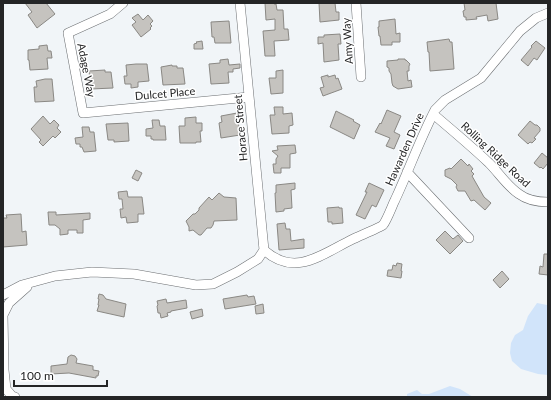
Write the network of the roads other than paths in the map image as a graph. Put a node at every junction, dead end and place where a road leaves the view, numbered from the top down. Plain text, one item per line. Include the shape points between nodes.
1 (123, 3) edge
2 (240, 3) edge
3 (356, 3) edge
4 (548, 13) edge
5 (361, 77) dead end
6 (250, 97) junction
7 (83, 112) joint
8 (433, 114) junction
9 (407, 172) junction
10 (548, 202) edge
11 (470, 238) dead end
12 (264, 250) junction
13 (271, 257) junction
14 (258, 259) junction
15 (33, 282) junction
16 (3, 295) edge
17 (13, 396) edge

1 - 7 street, Adage Way via 110,14 68,33
2 - 6 street, Horace Street
3 - 5 street, Amy Way
4 - 8 street, Hawarden Drive via 536,18 520,31 481,78 445,100
6 - 7 street, Dulcet Place
6 - 12 street, Horace Street
8 - 9 street, Hawarden Drive
8 - 10 street, Rolling Ridge Road via 490,164 518,194 528,199
9 - 11 street
9 - 13 street, Hawarden Drive via 383,225 304,262 290,264
12 - 13 street, Hawarden Drive
12 - 14 street, Hawarden Drive
13 - 14 street, Hawarden Drive via 268,261 262,262
14 - 15 street, Hawarden Drive via 213,284 196,285 134,274 92,272 55,276
15 - 16 street, Hawarden Drive
15 - 17 street via 9,303 3,315 6,389

